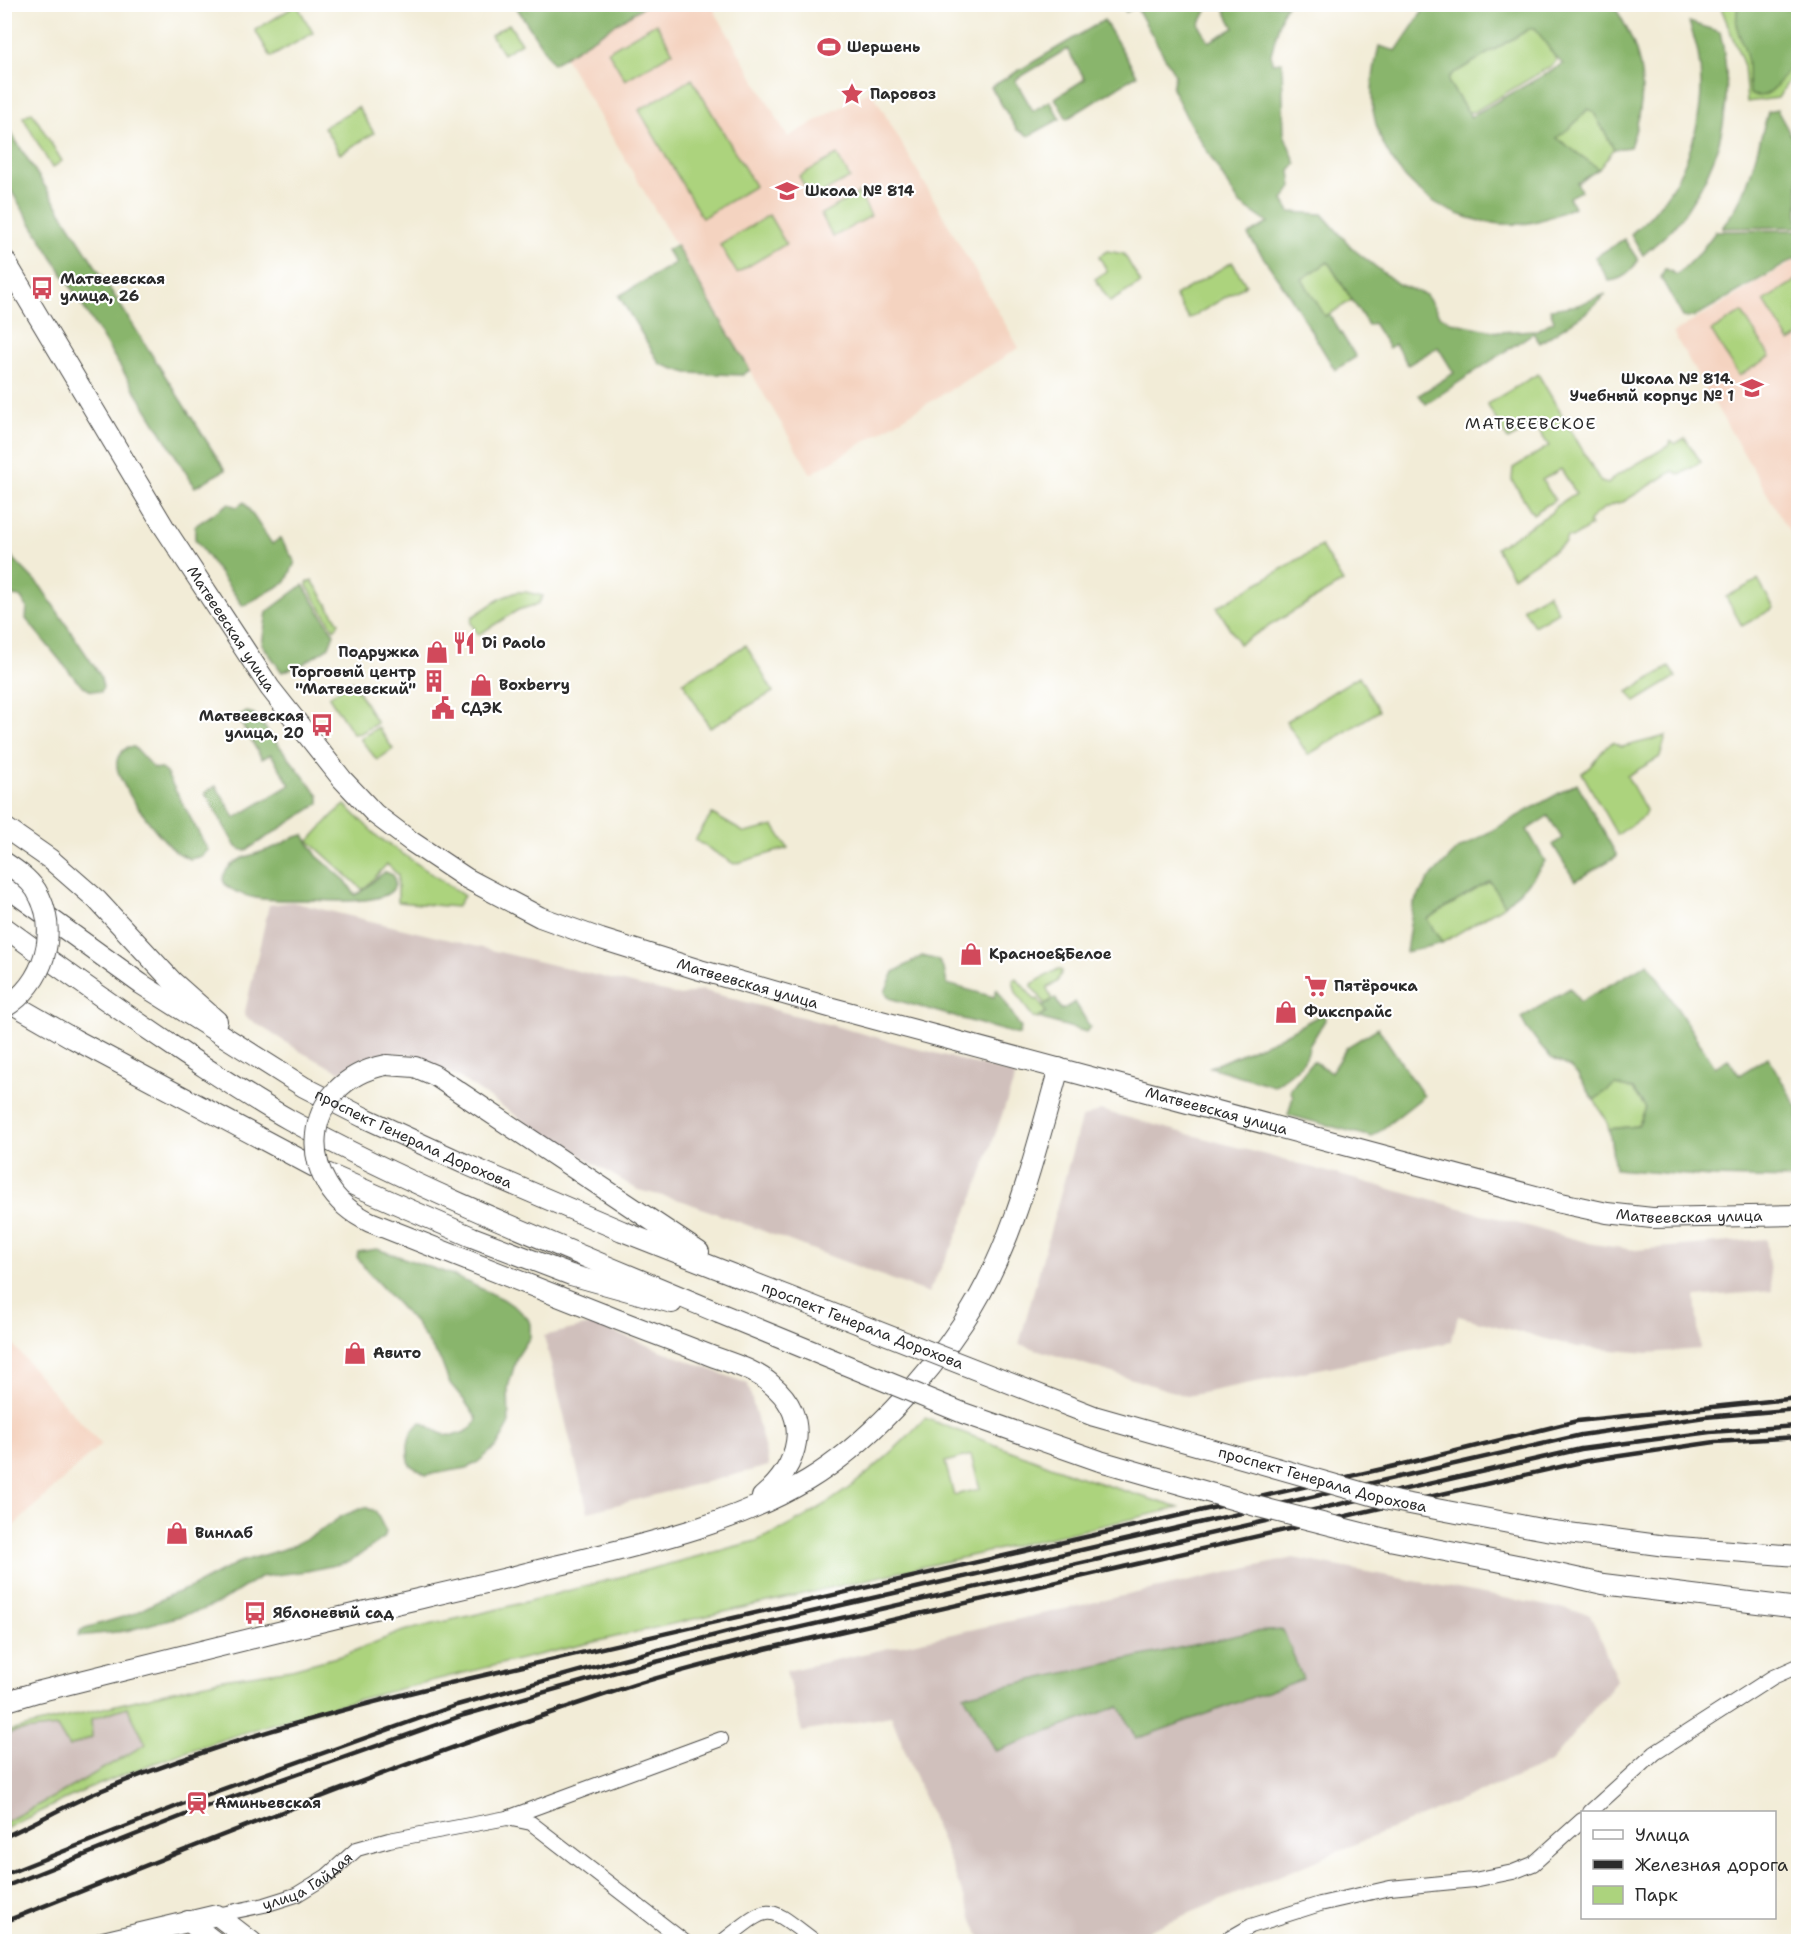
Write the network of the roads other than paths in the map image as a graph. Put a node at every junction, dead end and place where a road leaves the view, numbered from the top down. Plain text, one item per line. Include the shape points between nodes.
1 (4, 259) edge
2 (4, 827) edge
3 (4, 862) edge
4 (4, 885) edge
5 (4, 927) edge
6 (4, 999) edge
7 (4, 1008) edge
8 (261, 1062) junction
9 (1059, 1068) junction
10 (1798, 1215) edge
11 (734, 1275) junction
12 (719, 1313) junction
13 (732, 1516) junction
14 (1798, 1556) edge
15 (1522, 1566) junction
16 (1798, 1595) edge
17 (1798, 1608) edge
18 (1798, 1666) edge
19 (4, 1702) edge
20 (721, 1739) dead end
21 (1591, 1811) edge
22 (507, 1818) junction
23 (1581, 1821) edge
24 (217, 1915) junction
25 (188, 1922) junction
26 (103, 1941) edge
27 (215, 1941) edge
28 (252, 1941) edge
29 (685, 1941) edge
30 (722, 1941) edge
31 (816, 1941) edge
32 (1223, 1941) edge

1 - 9 main road, Матвеевская улица via 164,527 270,688 375,814 466,878 550,921 700,970
2 - 8 main road via 98,900 173,982
3 - 7 main road, bridge via 35,889 48,930 39,972 24,993
4 - 8 main road, проспект Генерала Дорохова via 141,984
5 - 12 main road via 114,1007 288,1119 462,1203
6 - 12 main road via 324,1172 472,1237 571,1275
8 - 11 main road, проспект Генерала Дорохова via 363,1117 465,1164
9 - 10 main road, Матвеевская улица via 1606,1213 1652,1218
9 - 13 main road via 1012,1226 963,1324 927,1372 862,1440 810,1479
11 - 13 main road, bridge via 434,1075 409,1066 386,1065 357,1074 331,1096 322,1111 315,1142 321,1174 329,1190 354,1215 755,1373 780,1393 792,1411 796,1427 790,1465 778,1484
11 - 14 main road, проспект Генерала Дорохова, bridge via 1094,1416 1389,1500 1546,1530 1666,1546
12 - 15 main road, bridge via 963,1413 1100,1461 1389,1540
13 - 19 main road via 467,1588
15 - 16 main road
15 - 17 main road via 1603,1584
18 - 21 street via 1773,1677 1655,1753
20 - 22 street, улица Гайдая
22 - 24 street, улица Гайдая via 357,1849 327,1876 296,1895
22 - 29 street, улица Гайдая via 531,1823
23 - 32 street via 1533,1864 1514,1872 1390,1888 1320,1904 1251,1926
24 - 25 main road, улица Гайдая
24 - 28 main road
25 - 26 main road, улица Гайдая
25 - 27 main road
30 - 31 street via 768,1911

